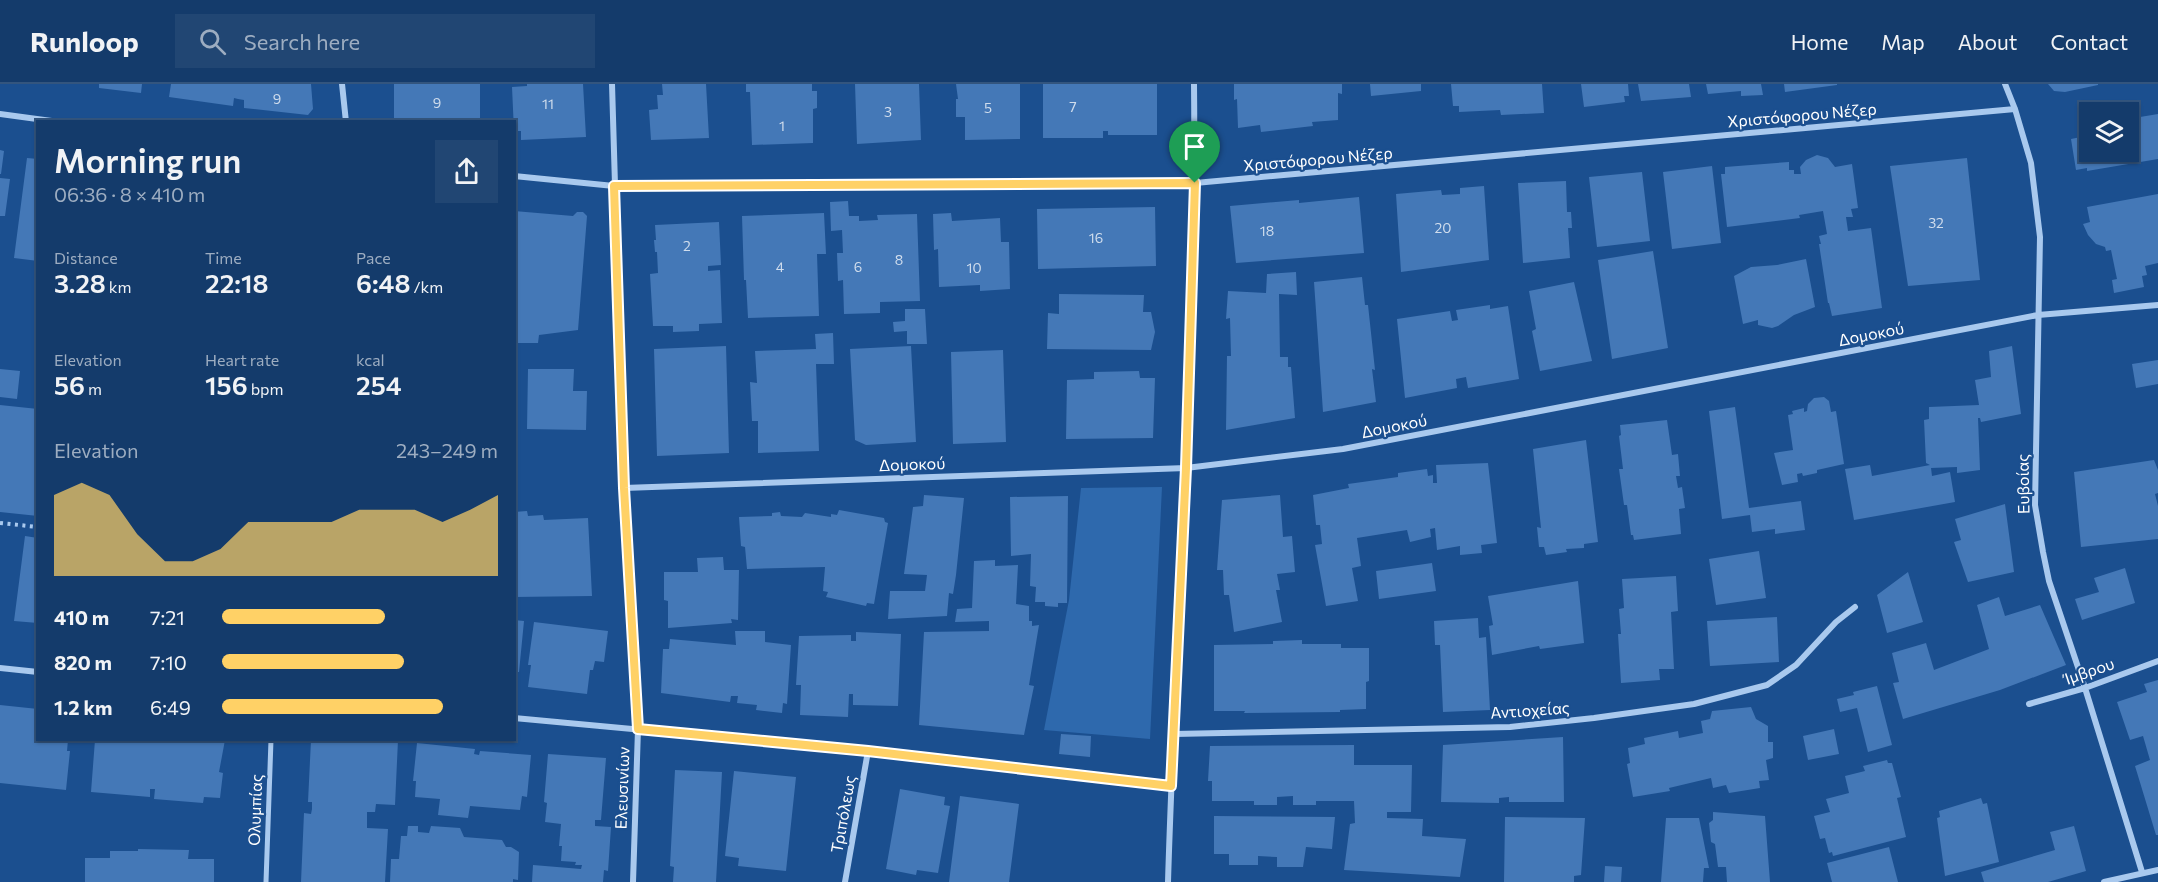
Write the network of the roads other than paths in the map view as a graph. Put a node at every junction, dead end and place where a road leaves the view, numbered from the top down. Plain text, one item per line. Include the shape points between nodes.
1 (342, 84) edge
2 (612, 84) edge
3 (1194, 84) edge
4 (2005, 84) edge
5 (2015, 109) junction
6 (0, 114) edge
7 (44, 120) edge
8 (346, 120) edge
9 (516, 176) edge
10 (1195, 183) junction
11 (614, 186) junction
12 (2158, 305) edge
13 (2038, 315) junction
14 (1186, 468) junction
15 (624, 488) junction
16 (1855, 607) dead end
17 (2158, 661) edge
18 (0, 668) edge
19 (36, 672) edge
20 (2085, 688) junction
21 (2029, 704) dead end
22 (516, 718) edge
23 (638, 729) junction
24 (1174, 734) junction
25 (271, 741) edge
26 (868, 751) junction
27 (1171, 786) junction
28 (2158, 870) edge
29 (2142, 872) junction
30 (266, 882) edge
31 (633, 882) edge
32 (845, 882) edge
33 (1168, 882) edge
34 (2103, 882) edge

1 - 8 street
2 - 11 street, Ελευσινίων
3 - 10 street
4 - 5 street, Ευβοίας
5 - 10 street, Χριστόφορου Νέζερ
5 - 13 street, Ευβοίας via 2031,163 2040,237
6 - 7 street
9 - 11 street, Χριστόφορου Νέζερ
10 - 11 street, Χριστόφορου Νέζερ
10 - 14 street
11 - 15 street, Ελευσινίων
12 - 13 street, Δομοκού
13 - 14 street, Δομοκού via 1343,449
13 - 20 street, Ευβοίας via 2035,505 2049,581
14 - 15 street, Δομοκού
14 - 24 street
15 - 23 street, Ελευσινίων
16 - 24 street, Αντιοχείας via 1796,665 1767,684 1694,704 1510,727
17 - 20 street, Ίμβρου
18 - 19 street
20 - 21 street, Ίμβρου
20 - 29 street, Ευβοίας
22 - 23 street
23 - 26 street
23 - 31 street, Ελευσινίων
24 - 27 street
25 - 30 street, Ολυμπίας
26 - 27 street
26 - 32 street, Τριπόλεως
27 - 33 street
28 - 29 street
29 - 34 street

